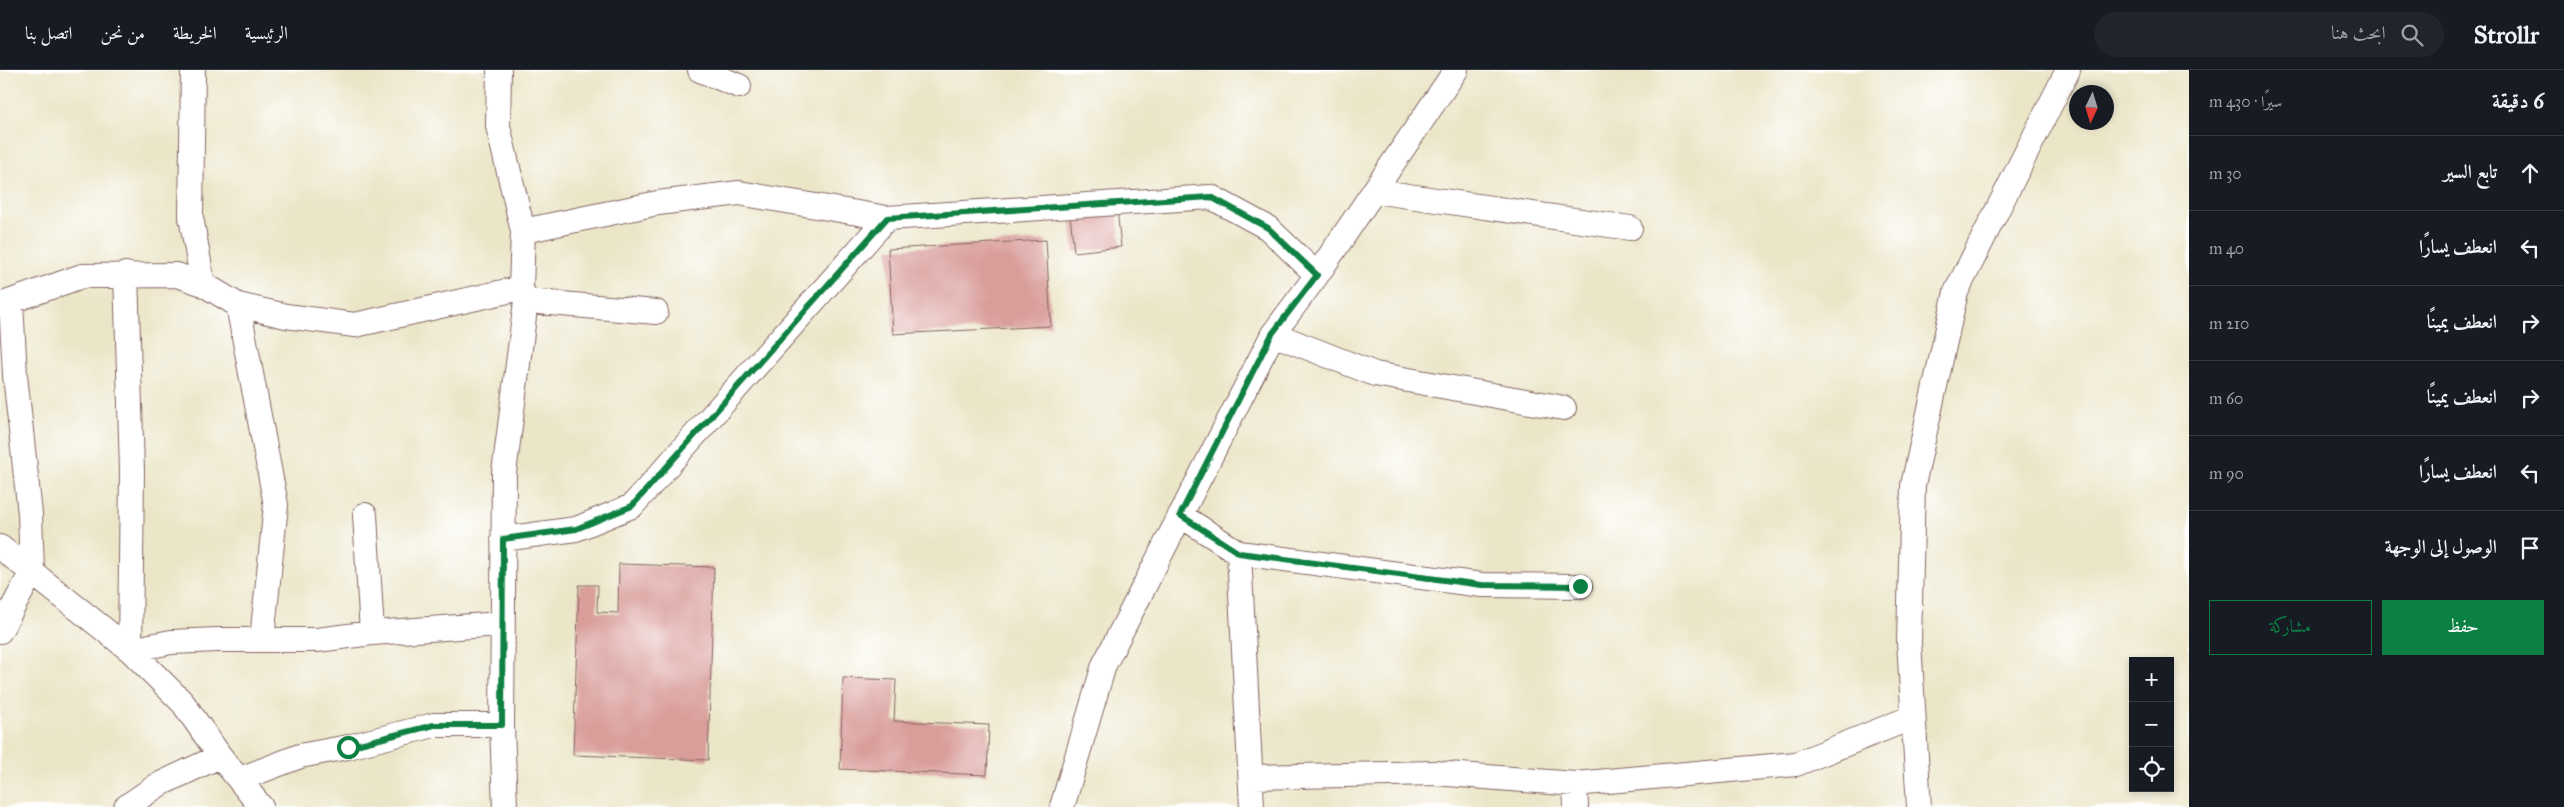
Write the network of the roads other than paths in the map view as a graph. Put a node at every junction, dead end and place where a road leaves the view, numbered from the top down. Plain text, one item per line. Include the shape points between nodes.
1 (194, 70) edge
2 (499, 70) edge
3 (700, 70) edge
4 (1456, 70) edge
5 (2068, 70) edge
6 (739, 86) dead end
7 (1374, 191) junction
8 (887, 218) junction
9 (1630, 228) dead end
10 (523, 231) junction
11 (126, 274) junction
12 (1317, 275) junction
13 (203, 284) junction
14 (523, 295) junction
15 (6, 304) edge
16 (238, 305) junction
17 (656, 312) dead end
18 (1272, 334) junction
19 (1564, 408) dead end
20 (365, 515) dead end
21 (1180, 515) junction
22 (503, 539) junction
23 (0, 547) edge
24 (1239, 553) junction
25 (32, 572) junction
26 (1580, 586) dead end
27 (502, 624) junction
28 (0, 631) edge
29 (372, 633) junction
30 (262, 639) junction
31 (130, 650) junction
32 (1913, 717) junction
33 (502, 725) junction
34 (220, 756) junction
35 (1251, 776) junction
36 (240, 778) junction
37 (1575, 784) junction
38 (126, 807) edge
39 (261, 807) edge
40 (505, 807) edge
41 (1062, 807) edge
42 (1252, 807) edge
43 (1576, 807) edge
44 (1918, 807) edge

1 - 13 street via 191,217
2 - 10 street via 498,126
3 - 6 street
4 - 7 street
5 - 32 street via 1956,292 1913,485 1909,642
7 - 9 street
7 - 12 street
8 - 10 street via 739,193 658,203
8 - 12 street via 1211,197 1268,228
8 - 22 street via 632,506 576,529
10 - 14 street
11 - 13 street via 177,275
11 - 15 street via 82,276
11 - 31 street via 132,471
12 - 18 street
13 - 16 street
14 - 16 street via 355,326
14 - 17 street
14 - 22 street via 504,473
15 - 25 street via 30,514
16 - 30 street via 276,504
18 - 19 street via 1375,374
18 - 21 street
20 - 29 street
21 - 24 street
21 - 41 street via 1104,665
22 - 27 street
23 - 25 street
24 - 26 street via 1482,585
24 - 35 street
25 - 28 street
25 - 31 street
27 - 29 street
27 - 33 street
29 - 30 street via 317,640
30 - 31 street via 171,642
31 - 34 street via 183,704
32 - 37 street via 1796,764
32 - 44 street
33 - 36 street via 434,725 300,756
33 - 40 street
34 - 36 street
34 - 38 street via 158,785
35 - 37 street via 1435,773
35 - 42 street
36 - 39 street
37 - 43 street

